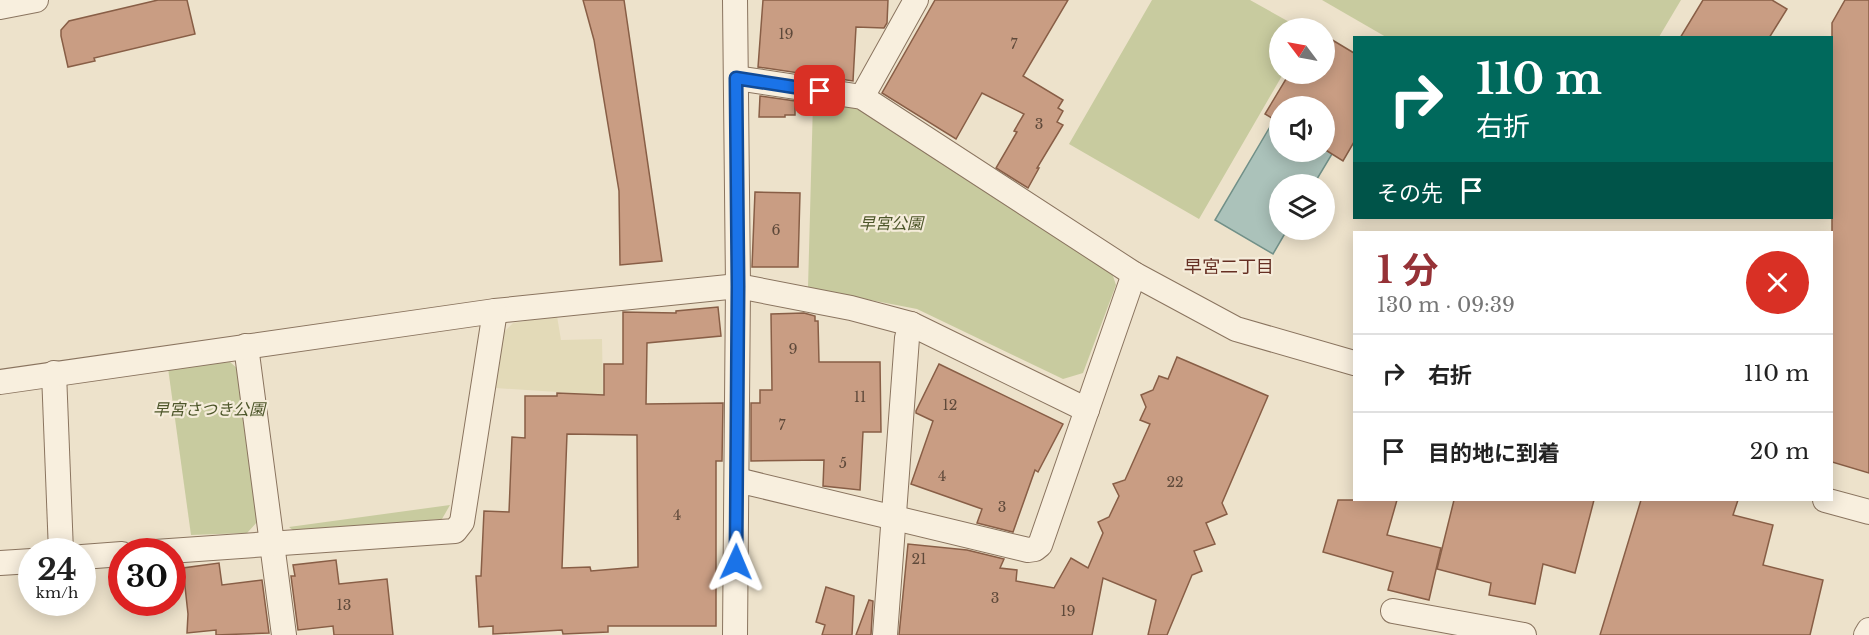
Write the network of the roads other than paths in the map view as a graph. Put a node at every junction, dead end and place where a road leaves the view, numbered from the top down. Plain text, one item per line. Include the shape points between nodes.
1 (36, 0) edge
2 (735, 0) edge
3 (916, 0) edge
4 (0, 7) edge
5 (736, 78) junction
6 (862, 97) junction
7 (1134, 274) junction
8 (738, 286) junction
9 (495, 311) junction
10 (911, 324) junction
11 (246, 346) junction
12 (1353, 363) edge
13 (54, 373) junction
14 (0, 382) edge
15 (1087, 410) junction
16 (737, 480) junction
17 (1829, 501) edge
18 (1869, 512) edge
19 (894, 518) junction
20 (60, 538) edge
21 (272, 544) junction
22 (186, 550) edge
23 (18, 562) edge
24 (0, 563) edge
25 (1393, 610) dead end
26 (1869, 630) edge
27 (284, 635) edge
28 (735, 635) edge
29 (885, 635) edge
30 (1524, 635) edge
31 (1866, 635) edge

1 - 4 street
2 - 5 street
3 - 6 street
5 - 6 street
5 - 8 street
6 - 7 street
7 - 12 street via 1236,329
7 - 15 street
8 - 9 street
8 - 10 street
8 - 16 street
9 - 11 street
9 - 21 street via 459,528
10 - 15 street
10 - 19 street
11 - 13 street
11 - 21 street
13 - 14 street
13 - 20 street
15 - 19 street via 1040,545 1035,549
16 - 19 street
16 - 28 street
17 - 18 street
19 - 29 street
21 - 22 street
21 - 27 street
23 - 24 street
25 - 30 street
26 - 31 street

